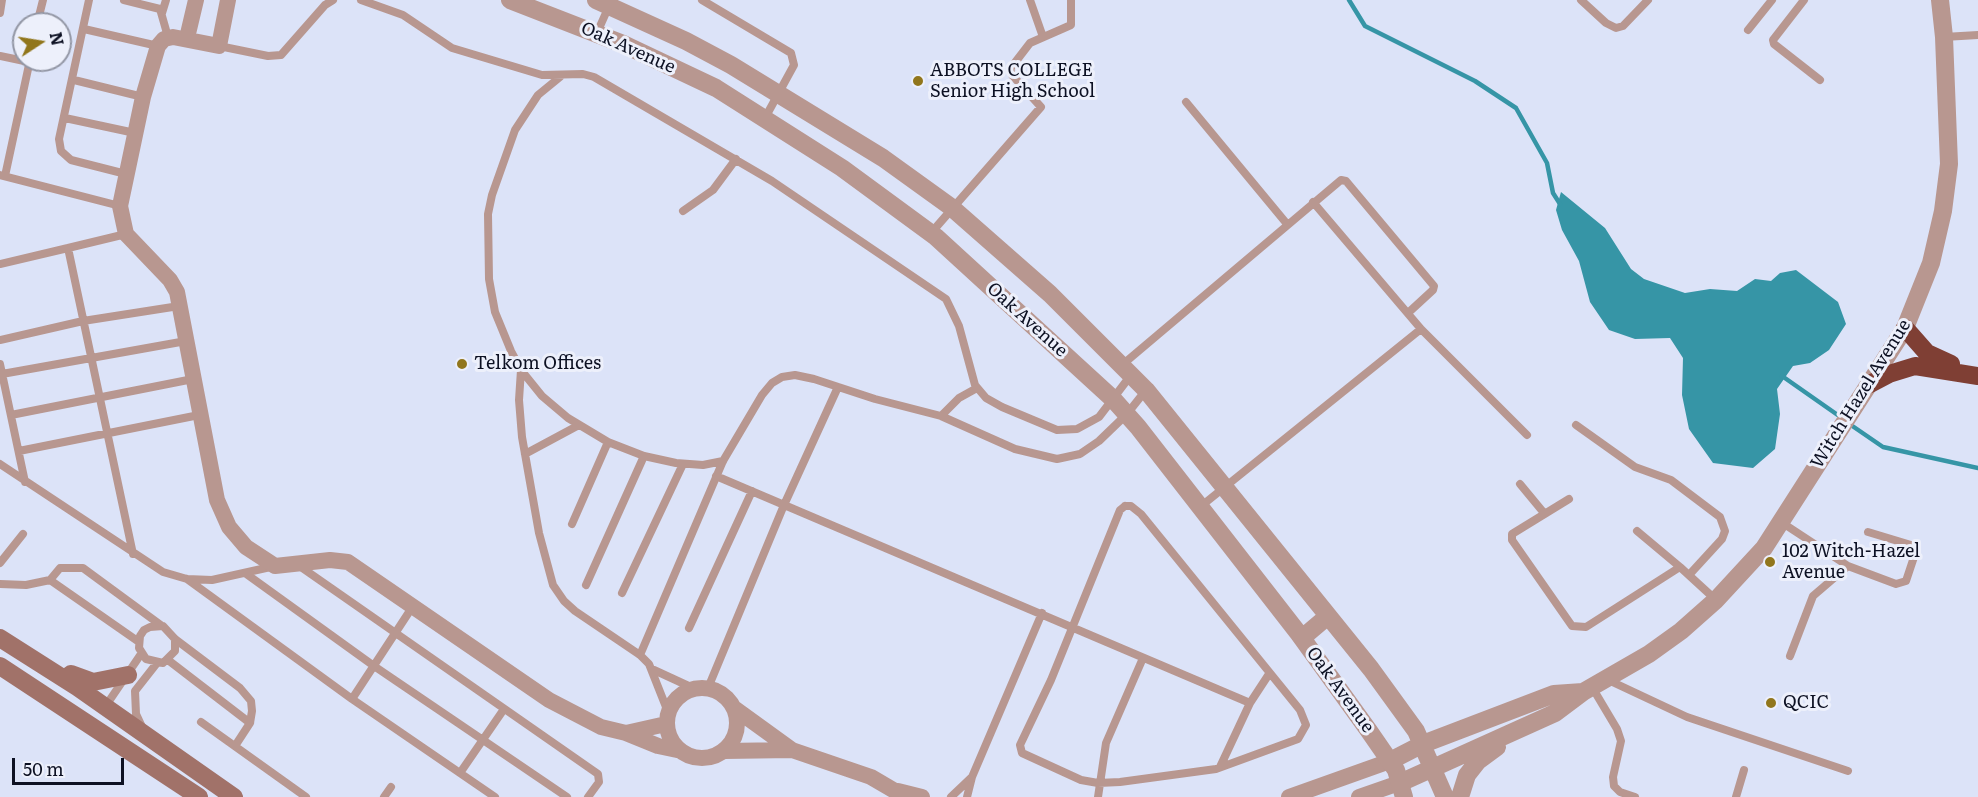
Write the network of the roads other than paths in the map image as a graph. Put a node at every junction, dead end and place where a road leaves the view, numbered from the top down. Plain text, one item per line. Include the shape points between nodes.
1 (3, 0) edge
2 (89, 0) edge
3 (124, 0) edge
4 (166, 0) edge
5 (196, 0) edge
6 (228, 0) edge
7 (333, 0) edge
8 (361, 0) edge
9 (510, 0) edge
10 (702, 0) edge
11 (1030, 0) edge
12 (1071, 0) edge
13 (1581, 0) edge
14 (1648, 0) edge
15 (1772, 0) edge
16 (1804, 0) edge
17 (1940, 0) edge
18 (606, 2) edge
19 (0, 12) edge
20 (162, 13) junction
21 (84, 29) junction
22 (1748, 30) dead end
23 (597, 33) junction
24 (1978, 35) edge
25 (1043, 37) junction
26 (1944, 37) junction
27 (187, 38) junction
28 (163, 41) junction
29 (219, 46) junction
30 (27, 72) edge
31 (563, 75) junction
32 (74, 80) junction
33 (1820, 80) dead end
34 (781, 93) junction
35 (143, 97) junction
36 (1186, 102) dead end
37 (65, 118) junction
38 (765, 118) junction
39 (135, 133) junction
40 (736, 159) junction
41 (126, 174) junction
42 (2, 176) edge
43 (1313, 202) junction
44 (120, 206) junction
45 (951, 207) junction
46 (683, 211) dead end
47 (1287, 224) junction
48 (931, 233) junction
49 (126, 234) junction
50 (68, 248) junction
51 (0, 264) edge
52 (179, 306) junction
53 (1408, 313) junction
54 (83, 321) junction
55 (1905, 328) junction
56 (1421, 329) junction
57 (0, 340) edge
58 (186, 341) junction
59 (91, 357) junction
60 (0, 364) edge
61 (520, 370) junction
62 (1126, 371) junction
63 (2, 374) junction
64 (1978, 375) edge
65 (194, 379) junction
66 (1869, 385) junction
67 (838, 387) junction
68 (977, 388) junction
69 (1146, 390) junction
70 (100, 398) junction
71 (1113, 399) junction
72 (1127, 414) junction
73 (11, 415) junction
74 (199, 415) junction
75 (941, 416) junction
76 (579, 425) junction
77 (1576, 425) dead end
78 (107, 435) junction
79 (1527, 435) dead end
80 (608, 442) junction
81 (19, 451) junction
82 (525, 454) junction
83 (644, 456) junction
84 (723, 461) junction
85 (0, 464) edge
86 (683, 464) junction
87 (716, 476) junction
88 (25, 482) junction
89 (1520, 484) dead end
90 (1224, 488) junction
91 (752, 491) junction
92 (1569, 499) dead end
93 (784, 505) junction
94 (1200, 507) junction
95 (1544, 513) junction
96 (1781, 522) junction
97 (572, 524) dead end
98 (1637, 531) dead end
99 (1868, 532) dead end
100 (23, 534) dead end
101 (133, 554) junction
102 (0, 563) edge
103 (296, 563) junction
104 (275, 566) junction
105 (1848, 566) junction
106 (1680, 567) junction
107 (245, 573) junction
108 (1689, 574) junction
109 (187, 579) junction
110 (50, 580) junction
111 (0, 584) edge
112 (586, 585) dead end
113 (622, 593) dead end
114 (1716, 600) junction
115 (414, 606) junction
116 (1042, 613) junction
117 (1328, 616) junction
118 (163, 626) junction
119 (1071, 626) junction
120 (689, 628) dead end
121 (0, 631) edge
122 (396, 633) junction
123 (0, 638) edge
124 (1302, 638) junction
125 (175, 639) junction
126 (139, 642) junction
127 (141, 654) junction
128 (640, 655) junction
129 (1790, 656) dead end
130 (1143, 658) junction
131 (168, 660) junction
132 (157, 663) junction
133 (0, 666) edge
134 (374, 666) junction
135 (654, 670) junction
136 (1269, 674) junction
137 (128, 675) junction
138 (1594, 686) junction
139 (700, 688) junction
140 (352, 699) junction
141 (1250, 703) junction
142 (105, 707) junction
143 (734, 708) junction
144 (504, 709) junction
145 (667, 718) junction
146 (201, 722) dead end
147 (250, 723) junction
148 (1519, 729) junction
149 (626, 733) junction
150 (482, 740) junction
151 (1423, 744) junction
152 (234, 746) junction
153 (677, 750) junction
154 (792, 750) junction
155 (724, 751) junction
156 (179, 759) junction
157 (1390, 761) junction
158 (1220, 767) junction
159 (1434, 768) junction
160 (1744, 770) dead end
161 (1848, 771) dead end
162 (460, 773) junction
163 (972, 777) junction
164 (1098, 783) junction
165 (391, 787) dead end
166 (1403, 789) edge
167 (902, 794) edge
168 (199, 797) edge
169 (209, 797) edge
170 (234, 797) edge
171 (306, 797) edge
172 (384, 797) edge
173 (495, 797) edge
174 (567, 797) edge
175 (588, 797) edge
176 (922, 797) edge
177 (951, 797) edge
178 (967, 797) edge
179 (1098, 797) edge
180 (1289, 797) edge
181 (1359, 797) edge
182 (1445, 797) edge
183 (1460, 797) edge
184 (1635, 797) edge
185 (1736, 797) edge

1 - 19 lane
2 - 21 lane
3 - 20 lane via 157,8
4 - 20 lane
5 - 27 street
6 - 29 street
7 - 29 lane via 281,55
8 - 31 lane via 403,15 452,48 532,73
9 - 23 street, Oak Avenue
10 - 34 lane via 791,53 794,65
11 - 25 lane
12 - 25 lane via 1071,24
13 - 14 lane via 1617,28
15 - 22 lane
16 - 33 lane via 1773,40
17 - 26 street, Witch Hazel Avenue
18 - 23 lane
18 - 34 street, Oak Avenue
20 - 28 lane
21 - 28 lane
21 - 32 lane
23 - 38 street, Oak Avenue via 696,78
24 - 26 lane
25 - 45 lane via 1025,47 1010,71 1041,107
26 - 55 street, Witch Hazel Avenue via 1948,178 1931,263
27 - 28 street
27 - 29 street
28 - 35 street
30 - 42 lane
31 - 40 lane via 583,74 602,81
31 - 61 lane via 538,95 515,130 488,214 487,243 495,312
32 - 35 lane
32 - 37 lane
34 - 38 lane
34 - 45 street, Oak Avenue
35 - 39 street
36 - 47 lane
37 - 39 lane
37 - 41 lane via 60,151 65,156
38 - 48 street, Oak Avenue
39 - 41 street
40 - 46 lane via 713,190
40 - 68 lane via 946,299
41 - 44 street
42 - 44 lane
43 - 47 lane
43 - 53 lane
43 - 53 lane via 1337,182 1346,181 1375,214 1434,286
44 - 49 street
45 - 48 lane
45 - 62 street, Oak Avenue via 1050,294
47 - 62 lane
48 - 71 street, Oak Avenue
49 - 50 lane
49 - 52 street via 171,280
50 - 51 lane
50 - 54 lane
52 - 54 lane
52 - 58 street
53 - 56 lane
54 - 57 lane
54 - 59 lane
55 - 64 highway via 1927,353
55 - 66 street, Witch Hazel Avenue
56 - 79 lane
56 - 90 lane
58 - 59 lane
58 - 65 street
59 - 63 lane
59 - 70 lane
60 - 63 lane
61 - 76 lane via 542,396
61 - 82 lane via 519,412
62 - 69 street, Oak Avenue
62 - 71 lane
63 - 73 lane
64 - 66 highway via 1915,366
65 - 70 lane
65 - 74 street
66 - 96 street, Witch Hazel Avenue
67 - 75 lane
67 - 84 lane via 795,375 772,383
67 - 93 lane
68 - 71 lane via 986,398 1056,430 1077,429 1093,422
68 - 75 lane via 959,398
69 - 72 lane
69 - 90 street, Oak Avenue
70 - 73 lane
70 - 78 lane
71 - 72 street, Oak Avenue
72 - 75 lane via 1089,449 1062,459 1016,449
72 - 94 street, Oak Avenue
73 - 81 lane
74 - 78 lane
74 - 104 street via 222,514 246,547
76 - 80 lane
76 - 82 lane
77 - 108 lane via 1635,467 1671,480 1720,517 1725,531 1722,539
78 - 81 lane
78 - 101 lane
80 - 83 lane
80 - 97 lane
81 - 88 lane
82 - 128 lane via 539,533 554,585 575,611
83 - 86 lane
83 - 112 lane
84 - 86 lane
84 - 87 lane
85 - 88 lane
86 - 113 lane
87 - 91 lane
87 - 128 lane
88 - 101 lane
89 - 95 lane
90 - 94 lane
90 - 117 street, Oak Avenue
91 - 93 lane
91 - 120 lane
92 - 95 lane
93 - 116 lane
93 - 139 lane
94 - 124 street, Oak Avenue
95 - 106 lane via 1514,531 1512,540 1572,626 1586,627
96 - 105 lane
96 - 114 street, Witch Hazel Avenue via 1764,548
98 - 106 lane
99 - 105 lane via 1911,545 1915,554 1906,581 1896,584
100 - 102 lane
101 - 109 lane via 164,572
103 - 104 street
103 - 115 street via 348,562
103 - 122 lane
104 - 107 lane
105 - 129 lane via 1813,596
106 - 108 lane
107 - 109 lane via 212,580
107 - 134 lane
108 - 114 lane
109 - 140 lane
110 - 111 lane via 26,585
110 - 118 lane via 60,568 83,568
110 - 126 lane
114 - 138 street, Witch Hazel Avenue via 1649,654
115 - 122 lane
115 - 149 street via 549,700 596,725
116 - 119 lane
116 - 163 lane
117 - 124 street
117 - 151 street, Oak Avenue via 1406,714
118 - 125 lane
118 - 126 lane via 150,627
119 - 130 lane
119 - 136 lane via 1120,510 1128,505 1141,514
119 - 164 lane via 1020,750 1071,777
121 - 137 main road via 82,680 93,682
122 - 134 lane
122 - 144 lane
123 - 142 main road
124 - 157 street, Oak Avenue
125 - 131 lane via 175,651
125 - 147 lane via 247,695 252,706
126 - 127 lane
127 - 132 lane
127 - 137 lane
128 - 135 lane
130 - 141 lane
130 - 164 lane via 1106,743
131 - 132 lane
131 - 147 lane
132 - 156 lane via 135,691 136,714 147,732
133 - 168 main road
134 - 140 lane
134 - 150 lane
135 - 139 lane
135 - 145 lane
136 - 141 lane
136 - 158 lane via 1300,710 1304,730 1298,739
137 - 142 lane
138 - 148 street, Witch Hazel Avenue via 1555,713
138 - 151 street, Witch Hazel Avenue via 1554,694
138 - 161 lane
138 - 184 lane via 1621,741 1614,786
139 - 143 street via 727,698
139 - 145 street via 682,693
140 - 162 lane
141 - 158 lane
142 - 156 main road
142 - 169 main road via 105,721
143 - 154 street
143 - 155 street via 736,732
144 - 150 lane
144 - 175 lane via 598,774 599,782
145 - 149 street
145 - 153 street via 668,735
146 - 152 lane
147 - 152 lane
148 - 159 street, Witch Hazel Avenue
148 - 183 street via 1478,761 1467,775
149 - 153 street
150 - 162 lane
150 - 174 lane
151 - 157 street, Witch Hazel Avenue
151 - 159 street, Oak Avenue
152 - 171 lane
153 - 155 street via 703,759
154 - 155 street
154 - 167 street via 856,771
156 - 170 main road
157 - 166 street, Oak Avenue
157 - 180 street
158 - 164 lane
159 - 166 street, Witch Hazel Avenue
159 - 182 street, Oak Avenue
160 - 185 lane
162 - 173 lane
163 - 177 lane
163 - 178 lane
164 - 179 lane
165 - 172 lane
166 - 181 street
167 - 176 street

